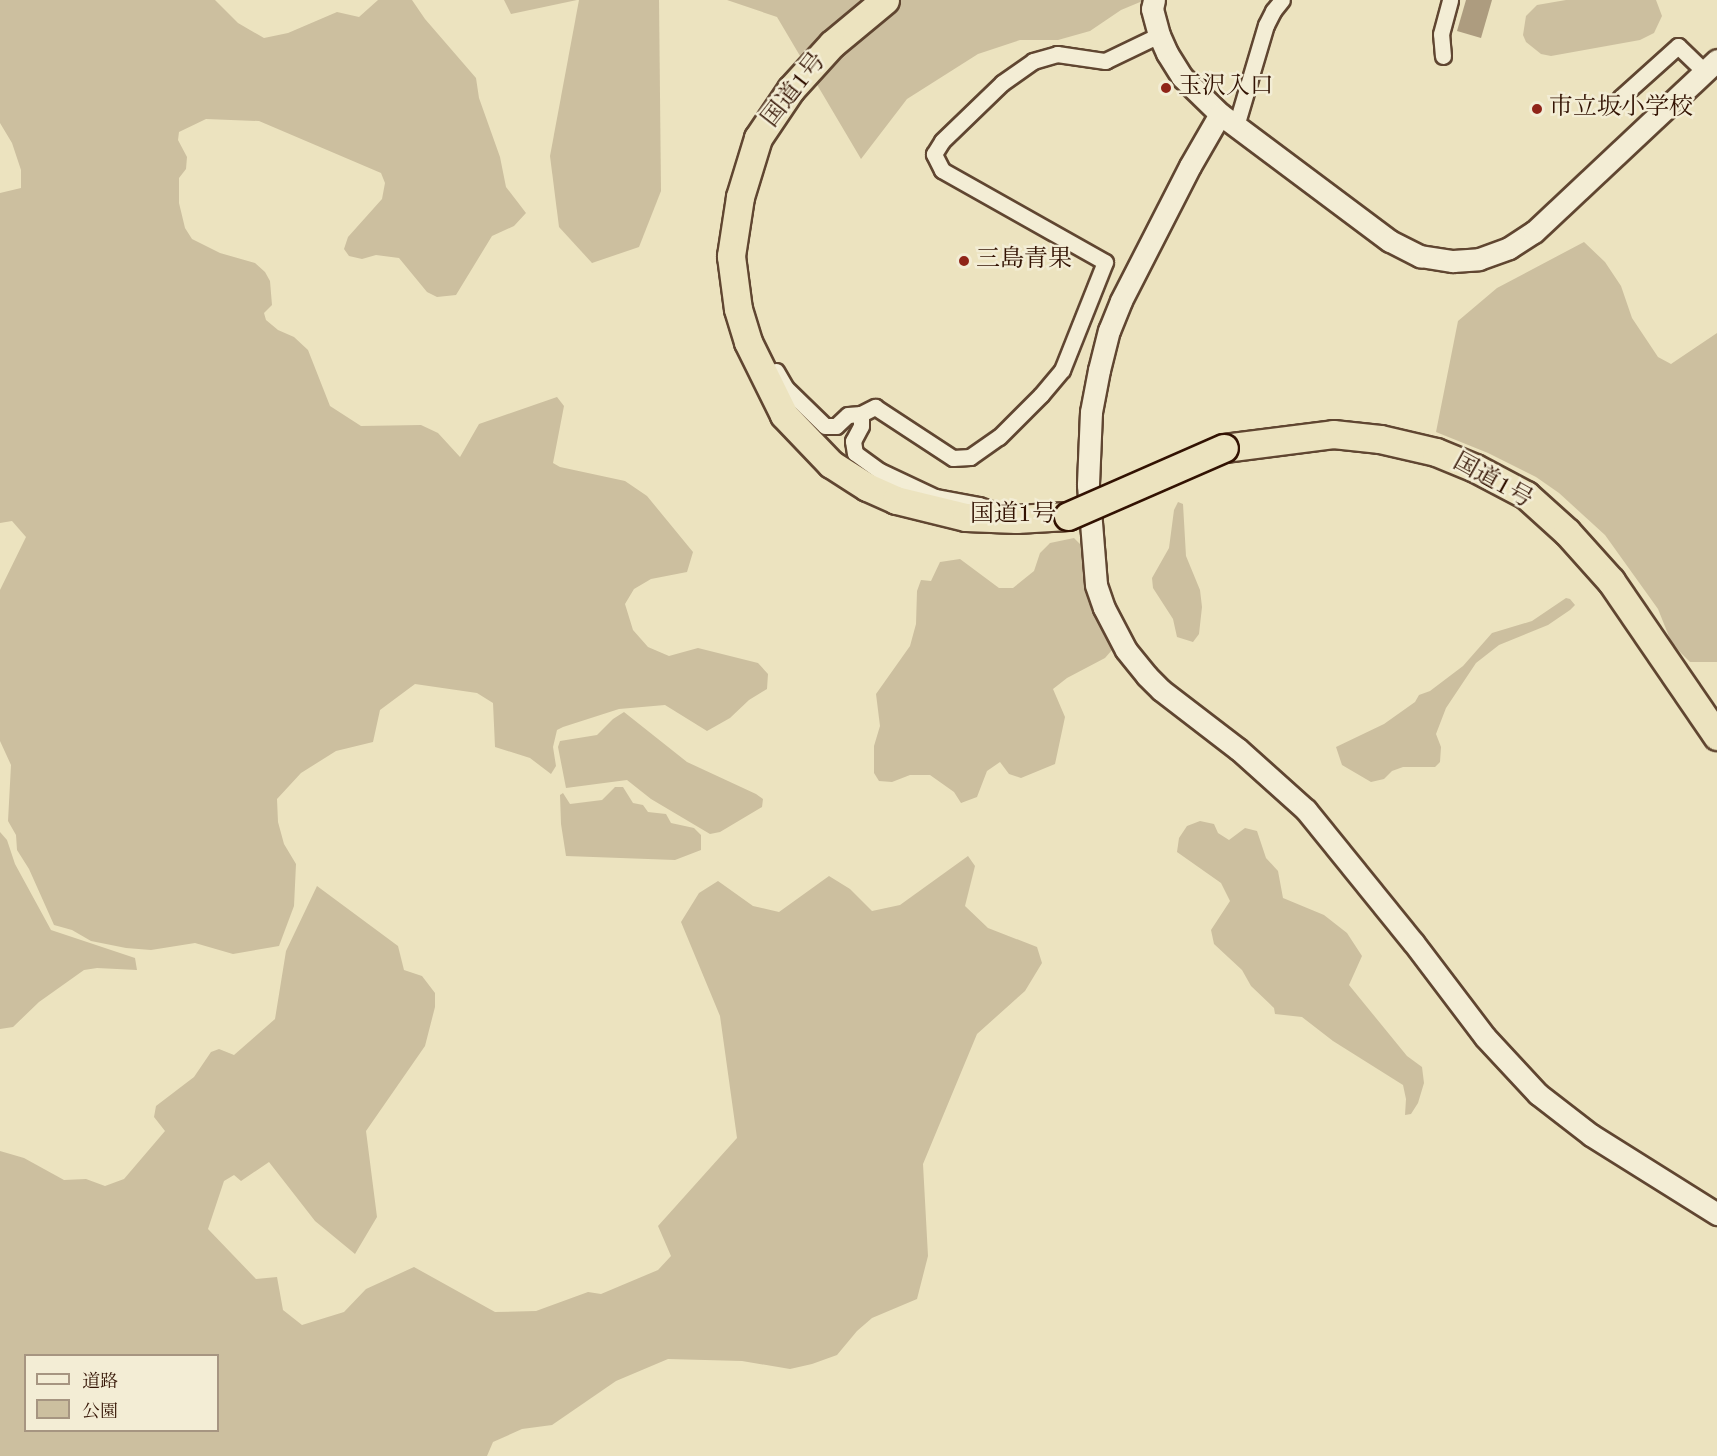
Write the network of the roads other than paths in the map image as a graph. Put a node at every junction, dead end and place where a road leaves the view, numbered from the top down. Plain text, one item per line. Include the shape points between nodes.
1 (885, 0) edge
2 (1154, 0) edge
3 (1282, 0) edge
4 (1450, 0) edge
5 (1159, 35) junction
6 (1443, 56) dead end
7 (1711, 66) edge
8 (1620, 98) dead end
9 (1228, 120) junction
10 (748, 342) junction
11 (861, 414) junction
12 (1016, 519) junction
13 (1717, 736) edge
14 (1717, 1214) edge

1 - 10 highway, 国道1号 via 832,44 791,88 758,138 740,197 731,256 738,309
2 - 5 street via 1152,9
3 - 9 street via 1266,25
4 - 6 street via 1441,34
5 - 9 street via 1182,77
5 - 11 street via 1105,61 1057,54 1033,61 1002,83 942,141 934,154 942,170 1105,262 1062,370 999,437 969,457 953,458 875,407
7 - 8 street via 1678,46
7 - 9 street via 1534,232 1509,248 1479,259 1453,261 1420,256 1389,241
9 - 14 street via 1190,166 1109,330 1091,412 1088,485 1095,585 1104,608 1126,650 1147,676 1306,810 1485,1037 1538,1094 1591,1135
10 - 11 street via 767,355 786,388 825,426 836,426 848,415
10 - 12 highway, 国道1号 via 784,415 831,464 896,500 966,518
11 - 12 street via 861,426 853,441 855,453 880,471 935,497 979,505
12 - 13 highway, 国道1号, bridge via 1068,516 1224,448 1333,435 1380,439 1425,450 1475,468 1526,495 1567,532 1611,581

